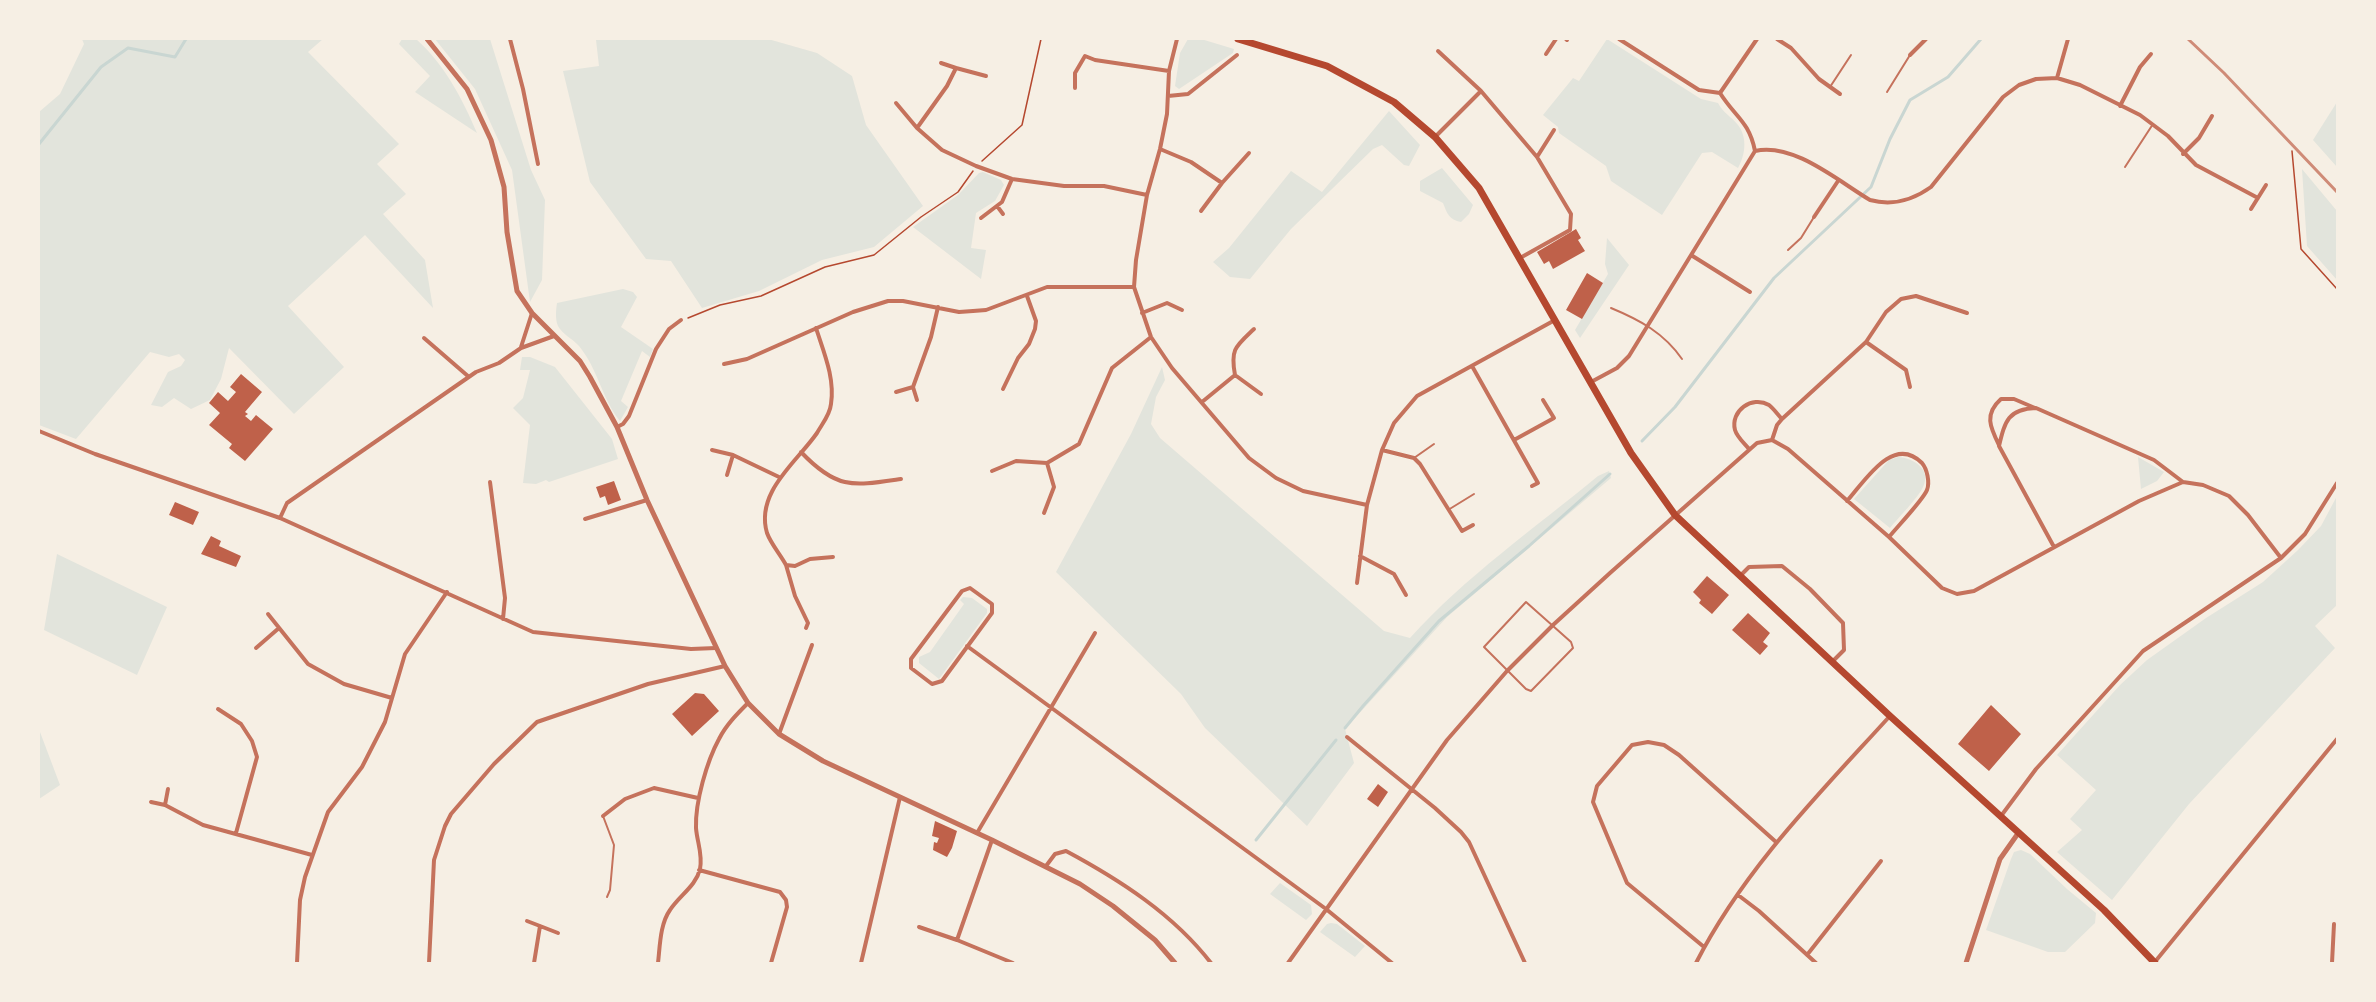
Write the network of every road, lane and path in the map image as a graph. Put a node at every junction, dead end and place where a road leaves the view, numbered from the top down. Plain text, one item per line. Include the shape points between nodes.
1 (427, 39) edge
2 (510, 39) edge
3 (1041, 39) edge
4 (1177, 39) edge
5 (1238, 39) edge
6 (1556, 39) edge
7 (1619, 39) edge
8 (1757, 39) edge
9 (1777, 39) edge
10 (1915, 39) edge
11 (2068, 39) edge
12 (1924, 41) edge
13 (1438, 51) dead end
14 (1546, 54) dead end
15 (2151, 54) dead end
16 (1851, 55) dead end
17 (1910, 55) joint
18 (1238, 56) dead end
19 (942, 63) dead end
20 (956, 68) junction
21 (1169, 71) junction
22 (986, 76) dead end
23 (2057, 78) junction
24 (1830, 87) junction
25 (1075, 88) dead end
26 (1481, 91) junction
27 (1887, 92) dead end
28 (1720, 93) junction
29 (1840, 93) dead end
30 (1167, 96) junction
31 (896, 103) dead end
32 (2120, 106) junction
33 (2212, 116) dead end
34 (2153, 124) junction
35 (917, 128) junction
36 (1554, 130) dead end
37 (1435, 137) junction
38 (1160, 149) junction
39 (1755, 151) junction
40 (2292, 151) dead end
41 (1249, 153) dead end
42 (2183, 154) junction
43 (1536, 157) junction
44 (538, 164) dead end
45 (976, 166) junction
46 (2126, 167) dead end
47 (1012, 179) junction
48 (1838, 181) junction
49 (1222, 183) junction
50 (2266, 185) dead end
51 (1147, 195) junction
52 (2258, 198) junction
53 (997, 206) junction
54 (2251, 209) dead end
55 (1201, 211) dead end
56 (1003, 214) dead end
57 (1814, 217) joint
58 (981, 218) dead end
59 (1788, 250) dead end
60 (1691, 255) junction
61 (1520, 258) junction
62 (1134, 287) junction
63 (2337, 290) edge
64 (1750, 292) dead end
65 (1027, 296) junction
66 (938, 308) junction
67 (1611, 308) dead end
68 (1182, 310) dead end
69 (532, 313) junction
70 (1142, 313) junction
71 (1967, 313) dead end
72 (681, 320) joint
73 (1555, 320) junction
74 (1647, 325) junction
75 (816, 328) junction
76 (1254, 329) dead end
77 (554, 336) junction
78 (1151, 337) junction
79 (424, 338) dead end
80 (1866, 342) junction
81 (521, 348) junction
82 (1682, 359) dead end
83 (724, 364) dead end
84 (1472, 366) junction
85 (1235, 375) junction
86 (469, 377) junction
87 (1591, 383) junction
88 (914, 387) junction
89 (1910, 387) dead end
90 (1003, 389) dead end
91 (896, 392) dead end
92 (1261, 394) dead end
93 (917, 400) dead end
94 (1544, 400) dead end
95 (1202, 402) junction
96 (2036, 408) junction
97 (1782, 419) junction
98 (617, 427) junction
99 (39, 431) edge
100 (1514, 440) junction
101 (1772, 440) junction
102 (1434, 444) dead end
103 (1999, 446) junction
104 (1749, 449) junction
105 (712, 450) dead end
106 (1382, 450) junction
107 (801, 452) junction
108 (733, 455) junction
109 (1414, 459) junction
110 (1047, 463) junction
111 (992, 471) dead end
112 (727, 476) dead end
113 (779, 477) junction
114 (901, 479) dead end
115 (490, 482) dead end
116 (2183, 482) junction
117 (2337, 483) edge
118 (1532, 486) dead end
119 (1474, 494) dead end
120 (647, 500) junction
121 (1847, 501) junction
122 (1367, 505) junction
123 (1448, 510) junction
124 (1044, 513) dead end
125 (1675, 515) junction
126 (280, 518) junction
127 (585, 519) dead end
128 (1473, 525) dead end
129 (1889, 537) junction
130 (2055, 547) junction
131 (1360, 556) junction
132 (833, 557) dead end
133 (2281, 558) junction
134 (786, 565) junction
135 (1740, 576) junction
136 (1357, 583) dead end
137 (447, 592) junction
138 (1406, 595) dead end
139 (268, 614) dead end
140 (503, 619) junction
141 (1553, 625) junction
142 (279, 628) junction
143 (806, 628) dead end
144 (1095, 633) dead end
145 (812, 645) dead end
146 (967, 646) junction
147 (256, 648) dead end
148 (716, 648) junction
149 (1833, 661) junction
150 (724, 666) junction
151 (1507, 671) junction
152 (392, 698) junction
153 (748, 703) junction
154 (1050, 706) junction
155 (218, 709) dead end
156 (1890, 716) junction
157 (779, 734) junction
158 (1347, 737) dead end
159 (2337, 739) edge
160 (168, 789) dead end
161 (1411, 789) junction
162 (901, 796) junction
163 (698, 798) junction
164 (152, 802) dead end
165 (165, 805) junction
166 (603, 816) joint
167 (2001, 816) junction
168 (2019, 832) junction
169 (236, 833) junction
170 (978, 833) junction
171 (992, 840) junction
172 (1776, 842) junction
173 (312, 855) junction
174 (1881, 861) dead end
175 (1046, 866) junction
176 (699, 870) junction
177 (1737, 895) junction
178 (608, 897) dead end
179 (1326, 909) junction
180 (527, 921) dead end
181 (2334, 924) dead end
182 (540, 926) junction
183 (919, 927) dead end
184 (558, 933) dead end
185 (957, 940) junction
186 (1704, 946) junction
187 (1807, 955) junction
188 (297, 963) edge
189 (429, 963) edge
190 (534, 963) edge
191 (658, 963) edge
192 (771, 963) edge
193 (861, 963) edge
194 (1013, 963) edge
195 (1175, 963) edge
196 (1211, 963) edge
197 (1288, 963) edge
198 (1392, 963) edge
199 (1525, 963) edge
200 (1696, 963) edge
201 (1816, 963) edge
202 (1966, 963) edge
203 (2154, 963) edge
204 (2332, 963) edge

1 - 69 street via 466,89 491,140 504,187 517,291
2 - 44 street
3 - 45 path via 1022,125
4 - 21 street
5 - 37 highway via 1327,66 1394,102
6 - 14 street
7 - 28 street via 1699,90
8 - 28 street
9 - 24 street
10 - 12 street
11 - 23 street
12 - 17 street
13 - 26 street
15 - 32 street
16 - 24 lane
17 - 27 lane
18 - 30 street via 1188,94
19 - 20 street
20 - 22 street
20 - 35 street
21 - 25 street via 1085,56 1075,73
21 - 30 street
23 - 32 street
23 - 48 street via 2036,79 2003,97 1922,193 1891,203 1870,200
24 - 29 street
26 - 37 street
26 - 43 street
28 - 39 street via 1746,124
30 - 38 street
31 - 35 street
32 - 34 street
33 - 42 street via 2199,138
34 - 42 street
34 - 46 lane
35 - 45 street via 942,150
36 - 43 street
37 - 61 highway via 1479,188
38 - 49 street via 1191,162
38 - 51 street
39 - 48 street via 1771,148 1791,153
39 - 60 street
40 - 63 path via 2301,249
41 - 49 street
42 - 52 street
43 - 61 street via 1570,214 1570,230
45 - 47 street
45 - 72 path via 958,192 874,255 825,267 761,296 720,305
47 - 51 street via 1064,186 1104,186
47 - 53 street
48 - 57 street
49 - 55 street
50 - 52 street
51 - 62 street
52 - 54 street
53 - 56 street
53 - 58 street
57 - 59 lane
60 - 64 street
60 - 74 street
61 - 73 highway
62 - 65 street via 1047,287
62 - 70 street
65 - 66 street via 986,310 960,312
65 - 90 street via 1035,329
66 - 75 street via 903,300 888,301
66 - 88 street
67 - 74 lane
68 - 70 street via 1167,303
69 - 77 street
69 - 81 street
70 - 78 street
71 - 80 street via 1916,296 1901,299
72 - 98 street via 662,339 629,416
73 - 84 street
73 - 87 highway
74 - 82 lane via 1673,346
74 - 87 street via 1624,362
75 - 83 street via 747,359
75 - 107 street via 832,379 831,406
76 - 85 street via 1233,352
77 - 81 street
77 - 98 street via 580,361
78 - 95 street
78 - 110 street via 1112,368 1079,444
79 - 86 street
80 - 89 street via 1906,370
80 - 97 street
81 - 86 street
84 - 100 street
84 - 106 street via 1417,396 1394,423
85 - 92 street
85 - 95 street
86 - 126 street via 287,503
87 - 125 highway via 1630,453
88 - 91 street
88 - 93 street
94 - 100 street via 1554,418
95 - 122 street via 1249,458 1276,478 1303,491
96 - 103 street via 2021,409 2005,423
96 - 103 street via 2014,399 2001,399 1994,405 1989,425
96 - 116 street via 2154,460
97 - 101 street
97 - 104 street via 1762,402 1741,408 1735,429
98 - 120 street
99 - 126 street
100 - 118 street via 1538,483
101 - 104 street
101 - 121 street via 1788,449
102 - 109 lane
103 - 130 street
104 - 125 street
105 - 108 street
106 - 109 street
106 - 122 street
107 - 113 street
107 - 114 street via 814,466 842,483 862,485
108 - 112 street
108 - 113 street
109 - 123 street
110 - 111 street via 1016,461
110 - 124 street via 1054,487
113 - 134 street via 766,508 766,525 771,542
115 - 140 street via 505,598
116 - 130 street
116 - 133 street via 2229,496
117 - 133 street via 2305,534
119 - 123 lane
120 - 127 street
120 - 148 street
121 - 129 street
121 - 129 street via 1887,457 1900,453 1913,456 1924,466 1928,489
122 - 131 street
123 - 128 street via 1462,531
125 - 135 highway
125 - 141 street
126 - 137 street
129 - 130 street via 1942,588 1957,594 1974,591
131 - 136 street
131 - 138 street via 1394,574
132 - 134 street
133 - 167 street via 2144,651 2036,769
134 - 143 street via 808,623
135 - 149 highway
135 - 149 street via 1749,567 1782,566 1810,589 1843,623 1844,650
137 - 140 street
137 - 152 street via 405,654
139 - 142 street
140 - 148 street via 533,632 690,649
141 - 151 street
141 - 151 lane via 1573,648 1536,688 1526,689
141 - 151 lane via 1531,604 1522,605 1484,647
142 - 147 street
142 - 152 street via 308,664 344,684
144 - 154 street
145 - 157 street
146 - 146 street via 942,681 932,684 911,668 911,659 962,591 970,588 992,604 992,613
146 - 154 street
148 - 150 street
149 - 156 highway
150 - 153 street
150 - 189 street via 648,684 537,722 494,764 445,826 434,860
151 - 161 street
152 - 173 street via 385,722 362,767 328,812
153 - 157 street
153 - 163 street via 718,740
154 - 170 street
154 - 179 street
155 - 169 street via 241,724 257,757
156 - 167 highway
156 - 172 street
157 - 162 street via 823,761
158 - 161 street
159 - 203 street
160 - 165 street
161 - 179 street
161 - 199 street via 1452,822 1469,842
162 - 170 street
162 - 193 street
163 - 166 street via 654,788 625,799
163 - 176 street
164 - 165 street
165 - 169 street via 203,825
166 - 178 lane via 614,845
167 - 168 highway
168 - 202 street via 2000,859
168 - 203 highway via 2104,910
169 - 173 street
170 - 171 street
171 - 175 street
171 - 185 street
172 - 177 street
172 - 186 street via 1680,755 1664,746 1648,742 1632,745 1597,786 1593,802 1627,883
173 - 188 street via 300,900
174 - 187 street
175 - 195 street via 1113,906 1155,940
175 - 196 street via 1055,854 1066,850 1113,876 1163,914
176 - 191 street via 664,921
176 - 192 street via 780,892 787,907
177 - 186 street
177 - 187 street
179 - 197 street
179 - 198 street
180 - 182 street
181 - 204 street
182 - 184 street
182 - 190 street
183 - 185 street
185 - 194 street
186 - 200 street
187 - 201 street

